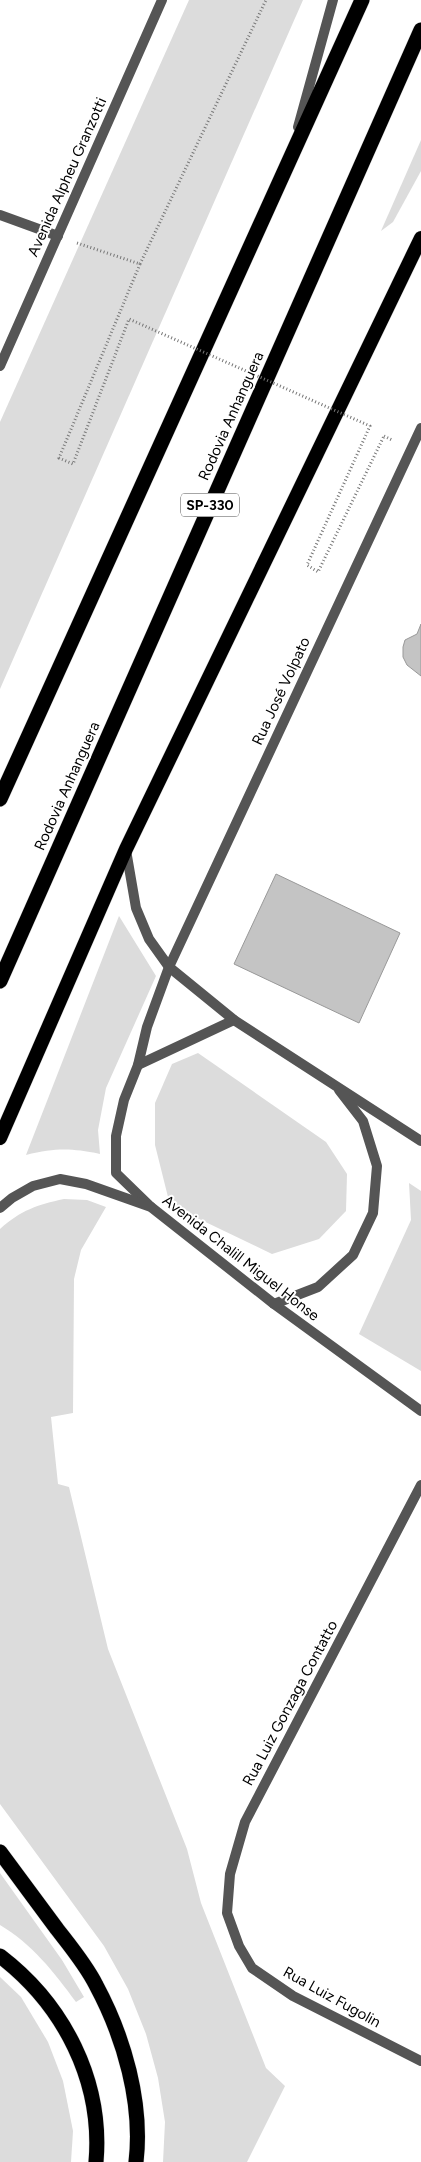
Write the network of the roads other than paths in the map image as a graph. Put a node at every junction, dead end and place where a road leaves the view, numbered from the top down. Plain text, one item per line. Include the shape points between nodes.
1 (162, 0) edge
2 (333, 0) edge
3 (362, 0) edge
4 (421, 30) edge
5 (288, 163) junction
6 (0, 215) edge
7 (58, 236) junction
8 (421, 238) edge
9 (0, 366) edge
10 (421, 428) edge
11 (0, 799) edge
12 (126, 849) junction
13 (169, 967) junction
14 (0, 980) edge
15 (234, 1020) junction
16 (138, 1065) junction
17 (334, 1083) junction
18 (0, 1138) edge
19 (421, 1141) edge
20 (151, 1207) junction
21 (0, 1208) edge
22 (274, 1304) junction
23 (421, 1411) edge
24 (421, 1485) edge
25 (0, 1852) edge
26 (239, 1946) joint
27 (0, 1956) edge
28 (421, 2061) edge
29 (96, 2162) edge
30 (136, 2162) edge

1 - 7 street, Avenida Alpheu Granzotti
2 - 5 street
3 - 5 highway
4 - 14 highway, Rodovia Anhanguera / SP-330
5 - 11 highway
6 - 7 street
7 - 9 street, Avenida Alpheu Granzotti
8 - 12 highway
10 - 13 street, Rua José Volpato
12 - 13 street via 136,908 149,939
12 - 18 highway
13 - 15 street
13 - 16 street, Rua José Volpato via 147,1027
15 - 16 street
15 - 17 street
16 - 20 street, Rua José Volpato via 124,1100 116,1136 116,1173
17 - 19 street
17 - 22 street via 363,1120 369,1138 377,1166 373,1213 352,1255 318,1287
20 - 21 street, Avenida Chalill Miguel Honse via 86,1184 60,1179 33,1186
20 - 22 street, Avenida Chalill Miguel Honse
22 - 23 street, Avenida Chalill Miguel Honse
24 - 26 street, Rua Luiz Gonzaga Contatto via 245,1822 230,1874 227,1913
25 - 30 highway via 96,1984 114,2023 128,2065 136,2108
26 - 28 street, Rua Luiz Fugolin via 252,1968 293,1996
27 - 29 highway via 16,1968 44,1999 68,2032 86,2070 95,2104

